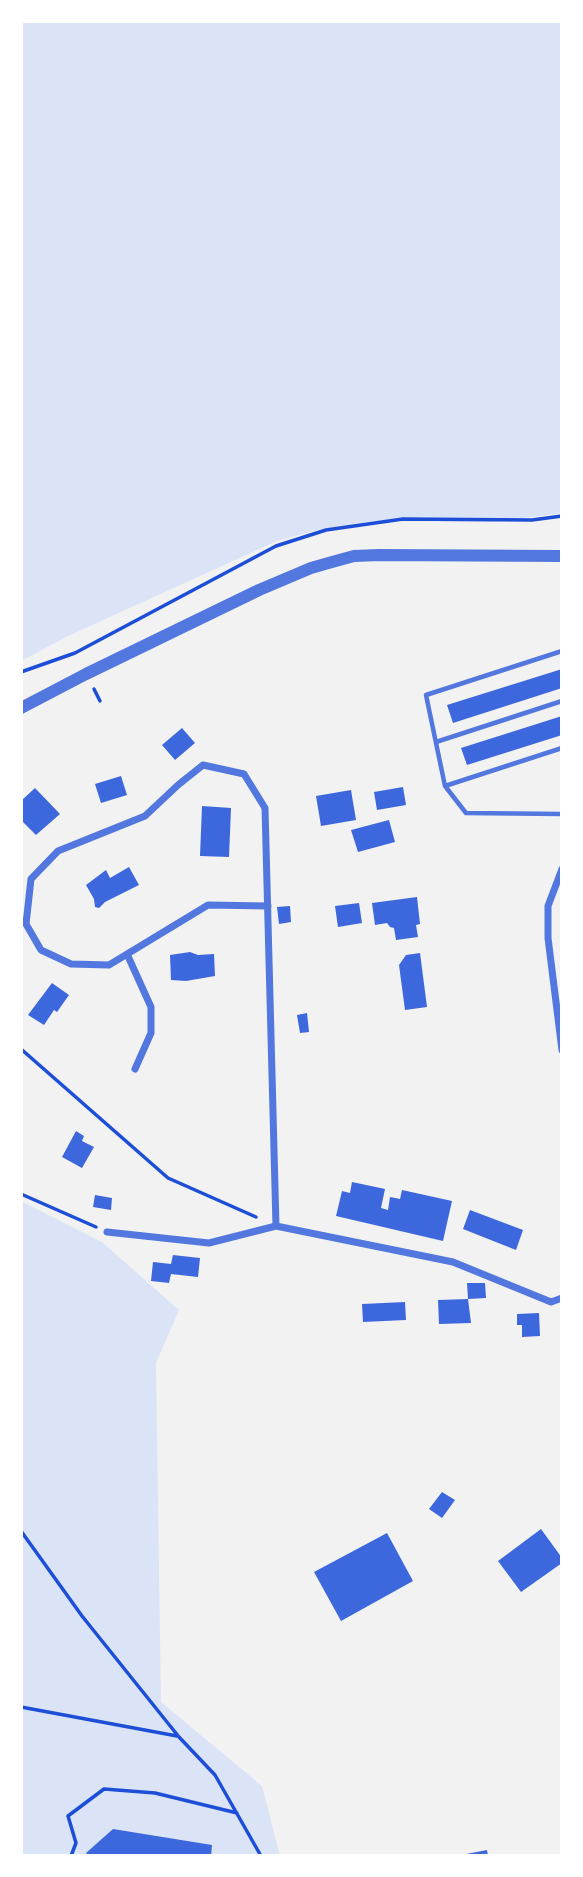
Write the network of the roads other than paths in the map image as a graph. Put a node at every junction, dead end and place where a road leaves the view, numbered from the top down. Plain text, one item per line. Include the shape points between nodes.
1 (562, 556) edge
2 (562, 651) edge
3 (562, 701) edge
4 (21, 708) edge
5 (436, 742) junction
6 (562, 748) edge
7 (445, 786) junction
8 (562, 814) edge
9 (562, 869) edge
10 (268, 906) junction
11 (127, 954) junction
12 (562, 1050) edge
13 (135, 1069) dead end
14 (276, 1226) junction
15 (107, 1233) road end
16 (562, 1298) edge

1 - 4 street via 379,555 332,562 259,590
2 - 5 lane via 426,695
3 - 5 lane
5 - 7 lane
6 - 7 lane
7 - 8 lane via 466,813
9 - 12 street via 548,906
10 - 11 street via 208,905
10 - 11 street via 265,808 244,774 204,765 145,816 58,851 31,879 26,924 41,950 71,964 109,965
10 - 14 street
11 - 13 street via 151,1007 151,1033
14 - 15 street via 209,1243
14 - 16 street via 453,1262 551,1302

